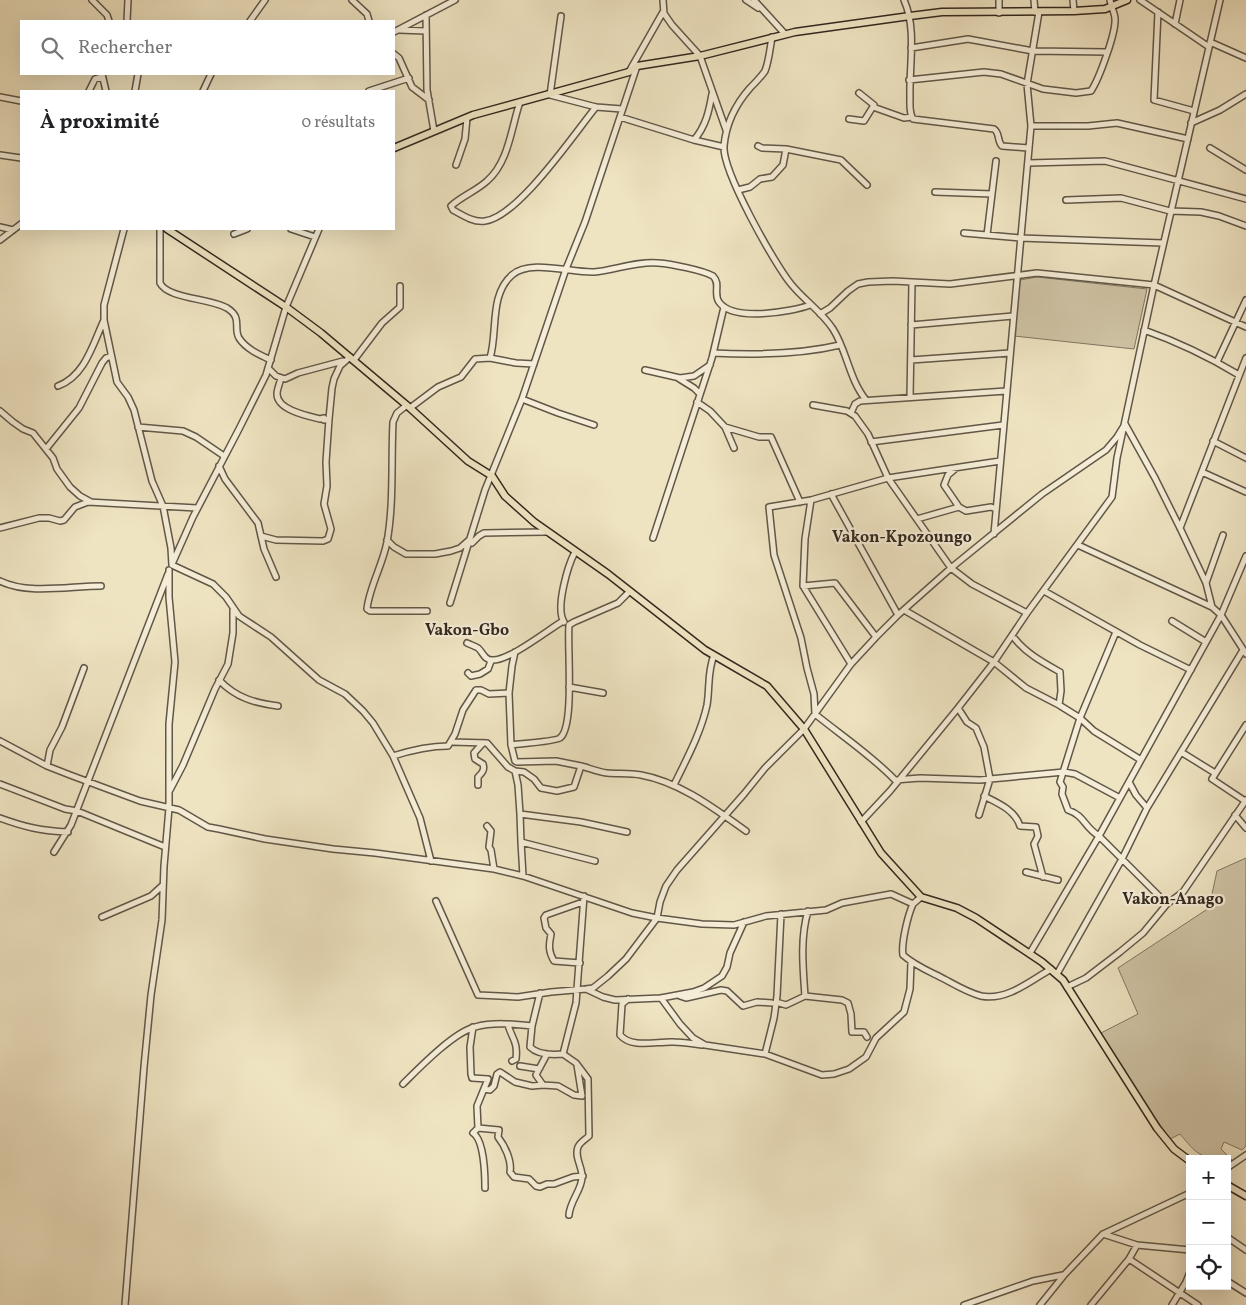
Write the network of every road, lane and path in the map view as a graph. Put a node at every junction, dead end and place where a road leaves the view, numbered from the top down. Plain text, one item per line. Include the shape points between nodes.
1 (92, 0) edge
2 (128, 0) edge
3 (352, 0) edge
4 (455, 0) edge
5 (663, 0) edge
6 (746, 0) edge
7 (754, 0) edge
8 (999, 0) edge
9 (1034, 0) edge
10 (1073, 0) edge
11 (1127, 0) edge
12 (1140, 0) edge
13 (1180, 0) edge
14 (1220, 0) edge
15 (263, 1) edge
16 (903, 1) edge
17 (1111, 4) edge
18 (663, 12) junction
19 (999, 12) junction
20 (1037, 12) junction
21 (1074, 12) junction
22 (1158, 12) junction
23 (426, 15) junction
24 (768, 15) junction
25 (561, 16) dead end
26 (910, 16) junction
27 (109, 20) edge
28 (127, 20) edge
29 (251, 20) edge
30 (369, 20) edge
31 (1175, 24) junction
32 (396, 31) edge
33 (426, 31) junction
34 (786, 34) junction
35 (772, 37) junction
36 (1210, 44) junction
37 (911, 48) junction
38 (1032, 52) junction
39 (1107, 54) junction
40 (395, 55) edge
41 (700, 56) junction
42 (1246, 58) edge
43 (637, 66) junction
44 (629, 72) junction
45 (138, 75) edge
46 (211, 75) edge
47 (102, 76) edge
48 (409, 78) junction
49 (909, 80) junction
50 (1027, 84) junction
51 (90, 90) edge
52 (106, 90) edge
53 (135, 90) edge
54 (203, 90) edge
55 (372, 90) edge
56 (859, 92) dead end
57 (712, 93) junction
58 (1246, 94) edge
59 (550, 95) junction
60 (0, 97) edge
61 (20, 100) edge
62 (429, 100) junction
63 (520, 102) junction
64 (596, 107) junction
65 (873, 107) junction
66 (622, 110) junction
67 (1194, 111) junction
68 (620, 117) junction
69 (912, 117) junction
70 (467, 118) junction
71 (849, 119) dead end
72 (1191, 123) junction
73 (1031, 126) junction
74 (434, 131) junction
75 (727, 131) junction
76 (1188, 139) junction
77 (694, 140) junction
78 (758, 146) dead end
79 (724, 147) junction
80 (395, 148) edge
81 (1028, 148) junction
82 (1210, 148) dead end
83 (786, 149) junction
84 (0, 155) edge
85 (20, 158) edge
86 (996, 161) dead end
87 (1028, 163) junction
88 (456, 165) dead end
89 (1246, 170) edge
90 (1178, 182) junction
91 (867, 185) dead end
92 (738, 190) junction
93 (935, 192) dead end
94 (992, 194) junction
95 (1246, 199) edge
96 (1066, 200) dead end
97 (1170, 211) junction
98 (20, 225) edge
99 (1246, 226) edge
100 (0, 227) edge
101 (13, 230) junction
102 (124, 230) edge
103 (160, 230) edge
104 (169, 230) edge
105 (244, 230) edge
106 (295, 230) edge
107 (318, 230) edge
108 (964, 233) dead end
109 (234, 234) dead end
110 (988, 235) junction
111 (315, 237) junction
112 (1020, 238) junction
113 (0, 240) edge
114 (1163, 243) junction
115 (566, 269) junction
116 (1016, 275) junction
117 (912, 282) junction
118 (1154, 285) junction
119 (400, 286) dead end
120 (1246, 300) edge
121 (810, 305) junction
122 (724, 306) junction
123 (286, 307) junction
124 (820, 314) junction
125 (1013, 316) junction
126 (104, 320) junction
127 (1236, 322) junction
128 (912, 325) junction
129 (1246, 327) edge
130 (1144, 330) junction
131 (840, 345) junction
132 (1010, 353) junction
133 (713, 354) junction
134 (111, 356) junction
135 (490, 358) junction
136 (1246, 358) edge
137 (349, 359) junction
138 (271, 360) junction
139 (911, 360) junction
140 (1217, 362) junction
141 (534, 364) junction
142 (710, 364) junction
143 (268, 368) junction
144 (645, 370) dead end
145 (1239, 375) junction
146 (281, 378) junction
147 (678, 378) junction
148 (58, 386) dead end
149 (1006, 391) junction
150 (700, 394) junction
151 (910, 397) junction
152 (522, 399) junction
153 (866, 400) junction
154 (697, 402) junction
155 (408, 406) junction
156 (813, 406) dead end
157 (0, 411) edge
158 (851, 413) junction
159 (328, 419) junction
160 (1125, 424) junction
161 (594, 425) dead end
162 (1003, 425) junction
163 (138, 427) junction
164 (726, 427) junction
165 (1213, 441) junction
166 (871, 442) junction
167 (734, 448) dead end
168 (46, 449) junction
169 (224, 456) junction
170 (1246, 458) edge
171 (1000, 461) junction
172 (219, 466) junction
173 (957, 468) junction
174 (1202, 472) junction
175 (492, 476) junction
176 (888, 478) junction
177 (1246, 492) edge
178 (831, 494) junction
179 (811, 500) junction
180 (800, 502) junction
181 (91, 503) junction
182 (163, 506) junction
183 (959, 507) junction
184 (197, 508) junction
185 (996, 509) junction
186 (916, 519) junction
187 (0, 528) edge
188 (1180, 528) junction
189 (547, 532) junction
190 (994, 534) junction
191 (1223, 535) dead end
192 (261, 536) junction
193 (653, 538) dead end
194 (387, 540) junction
195 (468, 540) junction
196 (1078, 545) junction
197 (575, 552) junction
198 (1246, 556) edge
199 (171, 568) junction
200 (951, 568) junction
201 (276, 577) dead end
202 (0, 582) edge
203 (1206, 583) junction
204 (101, 586) dead end
205 (803, 586) junction
206 (630, 591) junction
207 (1044, 591) junction
208 (450, 603) dead end
209 (232, 607) junction
210 (1212, 607) junction
211 (904, 610) junction
212 (427, 611) dead end
213 (1027, 613) junction
214 (898, 615) junction
215 (1221, 615) junction
216 (563, 621) junction
217 (1172, 621) dead end
218 (569, 625) junction
219 (1116, 632) junction
220 (876, 637) junction
221 (1015, 639) dead end
222 (1206, 642) junction
223 (468, 643) dead end
224 (515, 652) junction
225 (1244, 652) edge
226 (714, 655) junction
227 (491, 660) junction
228 (994, 662) junction
229 (851, 664) junction
230 (84, 668) dead end
231 (1191, 670) junction
232 (468, 673) dead end
233 (219, 680) junction
234 (569, 687) junction
235 (474, 693) junction
236 (509, 693) junction
237 (603, 693) dead end
238 (467, 695) dead end
239 (1059, 705) junction
240 (278, 706) dead end
241 (958, 708) junction
242 (815, 714) junction
243 (1080, 718) junction
244 (1246, 725) edge
245 (804, 729) junction
246 (0, 741) edge
247 (452, 742) junction
248 (484, 742) junction
249 (512, 745) junction
250 (1181, 752) junction
251 (394, 756) junction
252 (1141, 760) junction
253 (47, 766) junction
254 (581, 766) junction
255 (515, 771) junction
256 (1062, 772) junction
257 (1215, 773) junction
258 (990, 779) junction
259 (899, 781) junction
260 (88, 782) junction
261 (1129, 782) junction
262 (0, 784) edge
263 (478, 785) dead end
264 (674, 785) junction
265 (169, 792) junction
266 (984, 796) junction
267 (1120, 798) junction
268 (1245, 801) edge
269 (169, 808) junction
270 (1147, 808) junction
271 (77, 811) junction
272 (520, 814) junction
273 (979, 815) dead end
274 (1235, 815) junction
275 (724, 816) junction
276 (0, 818) edge
277 (861, 822) junction
278 (487, 826) dead end
279 (1246, 828) edge
280 (746, 831) dead end
281 (68, 832) junction
282 (626, 832) dead end
283 (1099, 836) junction
284 (521, 842) junction
285 (165, 847) junction
286 (54, 852) dead end
287 (1122, 859) junction
288 (431, 860) junction
289 (596, 861) dead end
290 (494, 869) junction
291 (1026, 872) dead end
292 (523, 876) junction
293 (1043, 877) junction
294 (1058, 880) dead end
295 (164, 885) junction
296 (921, 897) junction
297 (584, 899) junction
298 (436, 901) dead end
299 (912, 904) junction
300 (1167, 904) junction
301 (808, 911) junction
302 (781, 914) junction
303 (102, 917) dead end
304 (656, 918) junction
305 (744, 922) junction
306 (1030, 953) junction
307 (580, 962) junction
308 (911, 962) junction
309 (1051, 969) junction
310 (1057, 974) junction
311 (1068, 987) junction
312 (586, 989) junction
313 (578, 990) junction
314 (540, 994) junction
315 (677, 995) junction
316 (805, 996) junction
317 (661, 998) junction
318 (628, 999) junction
319 (774, 1003) junction
320 (508, 1025) junction
321 (532, 1026) junction
322 (473, 1027) junction
323 (867, 1037) dead end
324 (705, 1045) junction
325 (547, 1054) junction
326 (563, 1054) junction
327 (765, 1054) junction
328 (512, 1061) dead end
329 (576, 1063) junction
330 (520, 1066) dead end
331 (539, 1069) junction
332 (403, 1084) dead end
333 (543, 1085) junction
334 (484, 1089) junction
335 (582, 1096) junction
336 (589, 1102) junction
337 (478, 1128) junction
338 (1246, 1155) edge
339 (1186, 1159) edge
340 (1231, 1165) edge
341 (583, 1176) junction
342 (1231, 1187) edge
343 (485, 1188) dead end
344 (1186, 1195) edge
345 (1246, 1196) edge
346 (569, 1215) dead end
347 (1103, 1234) junction
348 (1231, 1240) edge
349 (1137, 1245) junction
350 (1186, 1250) edge
351 (1246, 1250) edge
352 (1129, 1259) junction
353 (1065, 1274) junction
354 (1186, 1280) edge
355 (1231, 1284) edge
356 (1180, 1293) junction
357 (1246, 1293) edge
358 (125, 1305) edge
359 (964, 1305) edge
360 (1040, 1305) edge
361 (1091, 1305) edge
362 (1172, 1305) edge
363 (1198, 1305) edge

1 - 27 street
2 - 28 street
3 - 30 street via 367,14
4 - 23 street
5 - 18 street
6 - 24 street
7 - 24 street
8 - 19 street
9 - 20 street
10 - 21 street
11 - 17 main road
12 - 22 street
13 - 31 street
14 - 36 street
15 - 29 street
16 - 26 street
17 - 21 main road
17 - 39 street via 1115,22
18 - 41 street
18 - 44 street
19 - 20 main road
19 - 26 main road via 942,12
20 - 21 main road
20 - 38 street
22 - 31 street
22 - 67 street via 1154,100
23 - 32 street
23 - 33 street
24 - 34 street
25 - 59 street
26 - 34 main road
26 - 37 street
31 - 36 street
32 - 33 street
33 - 62 street
34 - 35 main road
35 - 41 main road
35 - 75 street via 764,71 736,105
36 - 42 street
36 - 67 street
37 - 38 street via 968,38
37 - 49 street
38 - 39 street
38 - 50 street
39 - 50 street via 1091,91 1076,93
40 - 48 street
41 - 43 main road
41 - 57 street
43 - 44 main road
43 - 66 street
44 - 59 main road
45 - 53 street
46 - 54 street
47 - 51 street via 95,79
47 - 52 street
48 - 55 street
48 - 62 street via 412,87
49 - 50 street via 984,72 1001,74
49 - 69 street
50 - 73 street
56 - 65 street
57 - 75 street
57 - 77 street via 706,120
58 - 72 street
59 - 63 main road
59 - 64 street
60 - 61 street
62 - 74 street
63 - 64 street via 498,168 480,187 452,206 453,210 483,222 512,208
63 - 70 main road
64 - 66 street
65 - 69 street via 904,118
65 - 71 street via 864,122
66 - 68 street
67 - 72 street
68 - 77 street
68 - 115 street
69 - 81 street via 918,121 994,129 1000,145
70 - 74 main road
70 - 88 street via 465,139
72 - 76 street
73 - 76 street via 1117,123
73 - 81 street
74 - 80 main road
75 - 79 street
76 - 90 street
77 - 79 street
78 - 83 street
79 - 92 street
81 - 87 street
82 - 89 street
83 - 91 street via 841,160
83 - 92 street via 783,164 772,177
84 - 85 street
86 - 94 street
87 - 90 street via 1105,161
87 - 112 street
90 - 95 street
90 - 97 street
92 - 121 street via 780,268
93 - 94 street
94 - 110 street
96 - 97 street via 1121,198
97 - 99 street via 1201,212
97 - 114 street
98 - 101 street
100 - 101 street
101 - 113 street
102 - 126 street via 104,305
103 - 138 street via 160,283 163,288 226,308 237,319 239,338
104 - 123 main road
105 - 109 street
106 - 111 street
107 - 111 street
108 - 110 street
110 - 112 street
111 - 123 street
112 - 114 street
112 - 116 street
114 - 118 street
115 - 122 street via 592,272 655,262 666,264 713,276 717,282 717,300
115 - 135 street via 527,268 511,276 500,294
115 - 141 street
116 - 117 street via 950,284
116 - 118 street via 1037,273
116 - 125 street
117 - 124 street via 893,280 858,284
117 - 128 street
118 - 127 street
118 - 130 street
119 - 137 street via 400,308
120 - 127 street
121 - 122 street via 764,314 738,312
121 - 124 street
122 - 133 street
123 - 137 main road
123 - 138 street
124 - 131 street
125 - 128 street
125 - 132 street
126 - 134 street
126 - 148 street via 84,364 77,374
127 - 129 street
127 - 140 street
128 - 139 street
130 - 140 street via 1178,342
130 - 160 street
131 - 133 street via 780,352
131 - 153 street
132 - 139 street
132 - 149 street
133 - 142 street
134 - 163 street via 117,382 128,397
134 - 168 street via 102,363 79,408
135 - 141 street
135 - 155 street via 475,359 461,377
136 - 145 street
137 - 146 street
137 - 155 main road
137 - 159 street via 334,380
138 - 143 street
139 - 151 street
140 - 145 street
141 - 152 street
142 - 147 street via 694,376
142 - 150 street
143 - 146 street
143 - 169 street
144 - 147 street
145 - 165 street
146 - 159 street via 277,395 289,410
147 - 150 street
149 - 151 street
149 - 162 street
150 - 154 street
151 - 153 street
152 - 161 street
152 - 175 street
153 - 158 street via 855,404
154 - 164 street
154 - 193 street
155 - 175 main road via 468,461
155 - 194 street via 397,413 393,422
156 - 158 street
157 - 168 street via 33,433
158 - 166 street
159 - 192 street via 324,504 331,529 328,539 323,542 276,540
160 - 188 street
160 - 190 street via 1106,450 1042,494
160 - 196 street via 1112,497
162 - 166 street
162 - 171 street
163 - 169 street via 183,431
163 - 182 street via 152,481
164 - 167 street
164 - 180 street via 759,437 771,437
165 - 170 street
165 - 174 street
166 - 176 street
168 - 181 street via 70,487
169 - 172 street
171 - 173 street
171 - 185 street
172 - 184 street
172 - 192 street via 258,523
173 - 176 street
173 - 183 street via 948,475 944,484
174 - 177 street
174 - 188 street
175 - 189 main road via 505,496
175 - 195 street
176 - 178 street
176 - 186 street
178 - 179 street
178 - 214 street
179 - 180 street
179 - 205 street
180 - 242 street via 769,507 774,555 802,638
181 - 182 street
181 - 187 street via 75,507 64,520 39,518
182 - 184 street
182 - 199 street via 171,548
183 - 185 street via 966,510
183 - 186 street
184 - 199 street
185 - 190 street
186 - 200 street
188 - 203 street
189 - 195 street via 484,534 472,543
189 - 197 main road
190 - 200 street
191 - 203 street
192 - 201 street
194 - 195 street via 406,554 451,551
194 - 212 street via 367,609
195 - 208 street
196 - 207 street
196 - 210 street
197 - 206 main road
197 - 216 street via 561,601
198 - 215 street
199 - 209 street via 213,584
199 - 260 street
199 - 265 street via 175,662 169,724
200 - 211 street
200 - 213 street via 972,584
202 - 204 street via 49,589
203 - 210 street
205 - 220 street via 835,583
205 - 229 street
206 - 218 street via 618,603
206 - 226 main road
207 - 213 street
207 - 219 street
209 - 233 street via 231,649 228,664
209 - 251 street via 319,680 345,694 363,711
210 - 215 street
211 - 214 street
211 - 228 street
213 - 228 street
214 - 220 street
215 - 222 street
215 - 225 street
216 - 218 street
216 - 224 street
217 - 222 street
218 - 234 street
219 - 231 street
219 - 243 street
220 - 229 street
221 - 239 street via 1060,672
222 - 231 street
223 - 227 street
224 - 227 street
224 - 236 street
225 - 250 street
226 - 245 main road via 767,686
226 - 264 street via 704,718
227 - 232 street via 488,669 480,674 471,676
228 - 239 street via 1026,688
228 - 241 street
229 - 242 street
230 - 253 street via 50,750
231 - 252 street
233 - 240 street via 227,689 248,700
233 - 265 street
234 - 237 street
234 - 249 street via 567,729 562,737
235 - 236 street via 478,690 489,694
235 - 238 street
235 - 247 street via 463,710
236 - 249 street
239 - 243 street
241 - 258 street via 979,734
241 - 259 street
242 - 245 street
242 - 259 street
243 - 252 street via 1094,731
243 - 256 street
244 - 257 street
245 - 275 street
245 - 277 main road
246 - 253 street
247 - 248 street
247 - 251 street via 448,746 409,750
248 - 255 street
248 - 263 street via 474,754 484,768 478,777
249 - 254 street via 517,762 556,761
250 - 257 street
250 - 270 street
251 - 288 street via 420,818
252 - 261 street
253 - 260 street
254 - 255 street via 574,787 557,791 541,788 524,772
254 - 264 street via 604,773 642,775
255 - 272 street
256 - 258 street
256 - 267 street via 1075,774
256 - 283 street via 1060,782 1068,810 1079,814 1087,827
257 - 268 street via 1212,779
258 - 259 street via 920,778
258 - 266 street
259 - 277 street
260 - 269 street
260 - 271 street
261 - 267 street
261 - 270 street
262 - 271 street
264 - 275 street
265 - 269 street
266 - 273 street
266 - 293 street via 1004,805 1020,826 1036,828 1038,836 1034,844
267 - 283 street
268 - 274 street
269 - 285 street
269 - 288 street via 185,812 208,826 265,839
270 - 287 street
271 - 281 street
271 - 285 street
272 - 282 street
272 - 284 street
274 - 279 street
274 - 300 street via 1183,892
275 - 280 street
275 - 304 street via 666,886
276 - 281 street via 27,828
277 - 296 main road via 888,862
278 - 290 street via 491,831 489,847
281 - 286 street
283 - 287 street
283 - 306 street
284 - 289 street
284 - 292 street
285 - 295 street
287 - 300 street
287 - 310 street
288 - 290 street
290 - 292 street
291 - 293 street
292 - 297 street
293 - 294 street
295 - 303 street via 151,896
295 - 358 street via 144,1067
296 - 299 street
296 - 306 main road via 965,912
297 - 304 street
297 - 307 street
297 - 307 street via 544,918 551,934 549,950 554,961
298 - 314 street via 478,995 518,997
299 - 301 street via 891,894 842,903 826,910
299 - 308 street via 902,950
300 - 311 street via 1143,933 1086,978
301 - 302 street
301 - 316 street via 803,948
302 - 305 street
302 - 319 street
304 - 305 street via 723,926
304 - 312 street via 620,966 599,984
305 - 315 street via 722,976 704,988
306 - 309 main road
307 - 313 street
308 - 309 street via 969,992 994,997 1010,994
308 - 327 street via 910,990 904,1012 876,1038 866,1057 849,1069 822,1075
309 - 310 main road
310 - 311 main road
311 - 339 main road via 1157,1128
312 - 313 street
312 - 318 street via 615,1000
313 - 314 street
313 - 326 street
314 - 321 street
315 - 317 street
315 - 319 street via 686,998 721,990 727,991 743,1006 758,1002
316 - 319 street via 786,1005
316 - 323 street via 848,1003 852,1032 864,1032
317 - 318 street
317 - 324 street via 693,1038
318 - 324 street via 622,1004 620,1035 625,1040
319 - 327 street via 774,1018
320 - 321 street
320 - 322 street
320 - 328 street via 516,1041 516,1059
321 - 325 street via 530,1046 538,1053
322 - 332 street via 428,1058
322 - 334 street via 471,1074 472,1078 488,1079
324 - 327 street
325 - 326 street
325 - 331 street
326 - 329 street
329 - 335 street
329 - 336 street via 588,1079
330 - 331 street
331 - 333 street via 536,1075
333 - 334 street via 516,1082 500,1072 494,1086 490,1090
333 - 335 street via 558,1086
334 - 337 street via 477,1106
335 - 336 street
336 - 341 street via 589,1136 577,1150
337 - 341 street via 498,1130 514,1177 528,1178 540,1187
337 - 343 street via 473,1133 478,1137 483,1156
338 - 340 street
341 - 346 street via 571,1201
342 - 345 main road
344 - 347 street
347 - 349 street
347 - 353 street
348 - 351 street
349 - 350 street
349 - 352 street
352 - 356 street
352 - 361 street
353 - 359 street via 1033,1281
353 - 360 street
354 - 356 street
355 - 357 street
356 - 362 street
356 - 363 street

